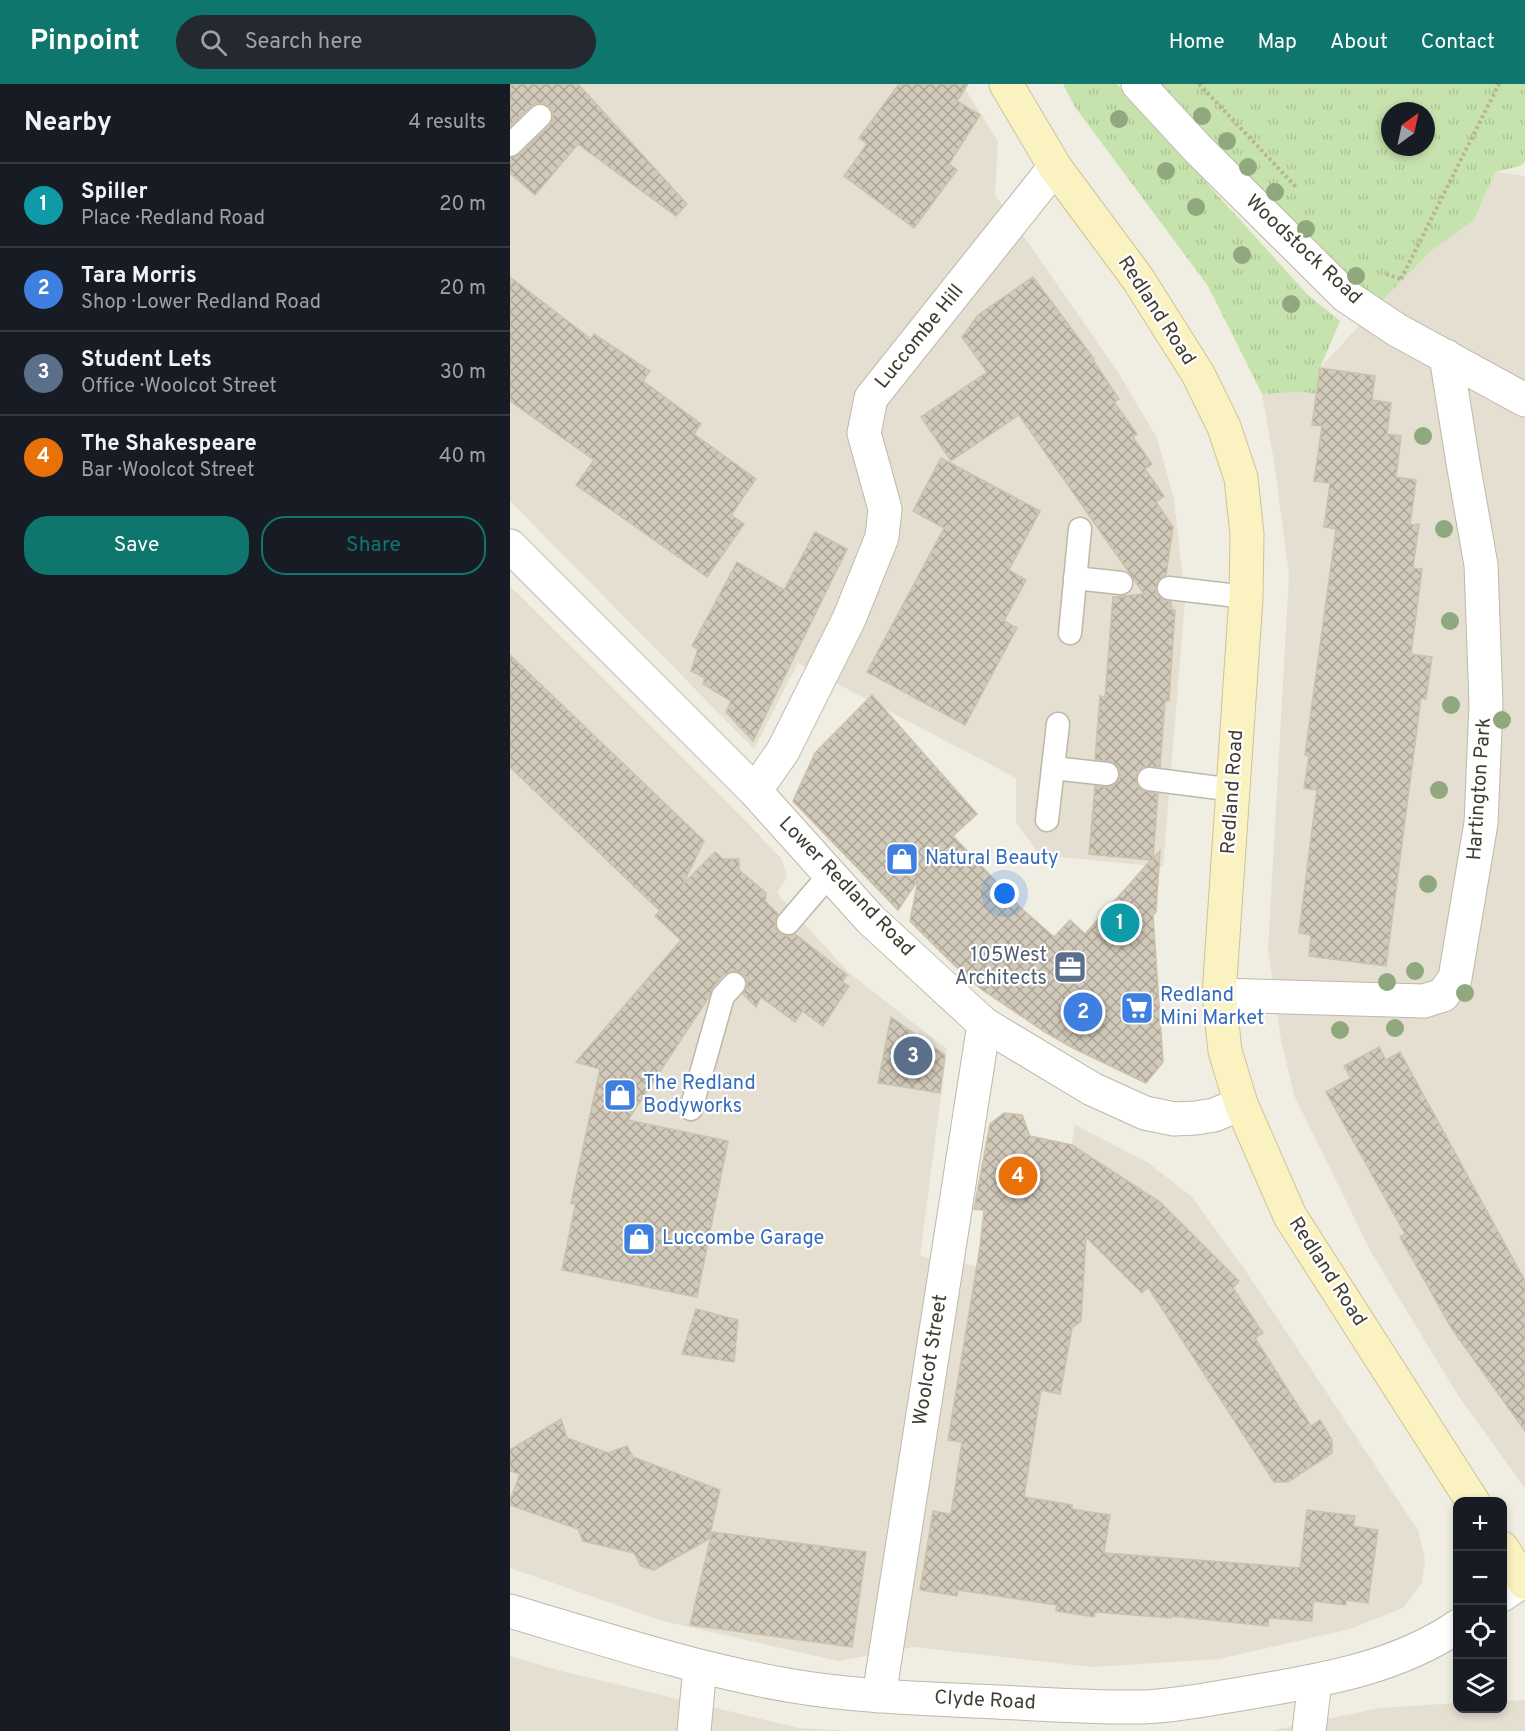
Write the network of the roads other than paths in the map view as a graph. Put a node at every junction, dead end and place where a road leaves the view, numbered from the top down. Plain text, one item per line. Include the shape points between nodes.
1 (1006, 84) edge
2 (1138, 84) edge
3 (540, 116) dead end
4 (510, 145) edge
5 (1055, 167) junction
6 (1446, 356) junction
7 (1525, 400) edge
8 (1080, 530) dead end
9 (510, 546) edge
10 (1075, 578) junction
11 (1121, 583) dead end
12 (1169, 588) dead end
13 (1246, 597) junction
14 (1070, 633) dead end
15 (1058, 724) dead end
16 (1053, 768) junction
17 (1107, 774) dead end
18 (1149, 779) dead end
19 (1234, 790) junction
20 (755, 791) junction
21 (1047, 820) dead end
22 (830, 874) junction
23 (788, 923) dead end
24 (734, 984) dead end
25 (1219, 995) junction
26 (984, 1024) junction
27 (1241, 1104) junction
28 (692, 1108) dead end
29 (1470, 1497) edge
30 (1504, 1551) edge
31 (1517, 1586) edge
32 (510, 1611) edge
33 (1453, 1629) edge
34 (700, 1667) junction
35 (1315, 1682) junction
36 (879, 1696) junction
37 (694, 1731) edge
38 (1309, 1731) edge

1 - 5 street, Redland Road
2 - 6 street, Woodstock Road via 1346,296 1396,330
3 - 4 lane
5 - 13 street, Redland Road via 1138,279 1198,374 1224,426 1241,478 1247,534
5 - 20 street, Luccombe Hill via 871,399 864,433 885,509 882,537 849,619 783,751
6 - 7 street, Woodstock Road
6 - 25 street, Hartington Park via 1481,565 1486,705 1481,824 1455,978 1443,995 1424,1001
8 - 10 lane
9 - 20 street, Lower Redland Road
10 - 11 lane
10 - 14 lane
12 - 13 lane
13 - 19 street, Redland Road
15 - 16 lane
16 - 17 lane
16 - 21 lane
18 - 19 lane
19 - 25 street, Redland Road
20 - 22 street, Lower Redland Road
22 - 23 lane
22 - 26 street, Lower Redland Road via 870,919
24 - 28 lane via 723,996
25 - 27 street, Redland Road via 1225,1051
26 - 27 street, Lower Redland Road via 1092,1089 1145,1113 1174,1119 1196,1118
26 - 36 street, Woolcot Street
27 - 29 street, Redland Road via 1290,1216
30 - 31 street
32 - 34 street, Clyde Road
33 - 35 street, Clyde Road via 1376,1666
34 - 36 street, Clyde Road via 794,1686
34 - 37 street
35 - 36 street, Clyde Road via 1146,1707
35 - 38 street

